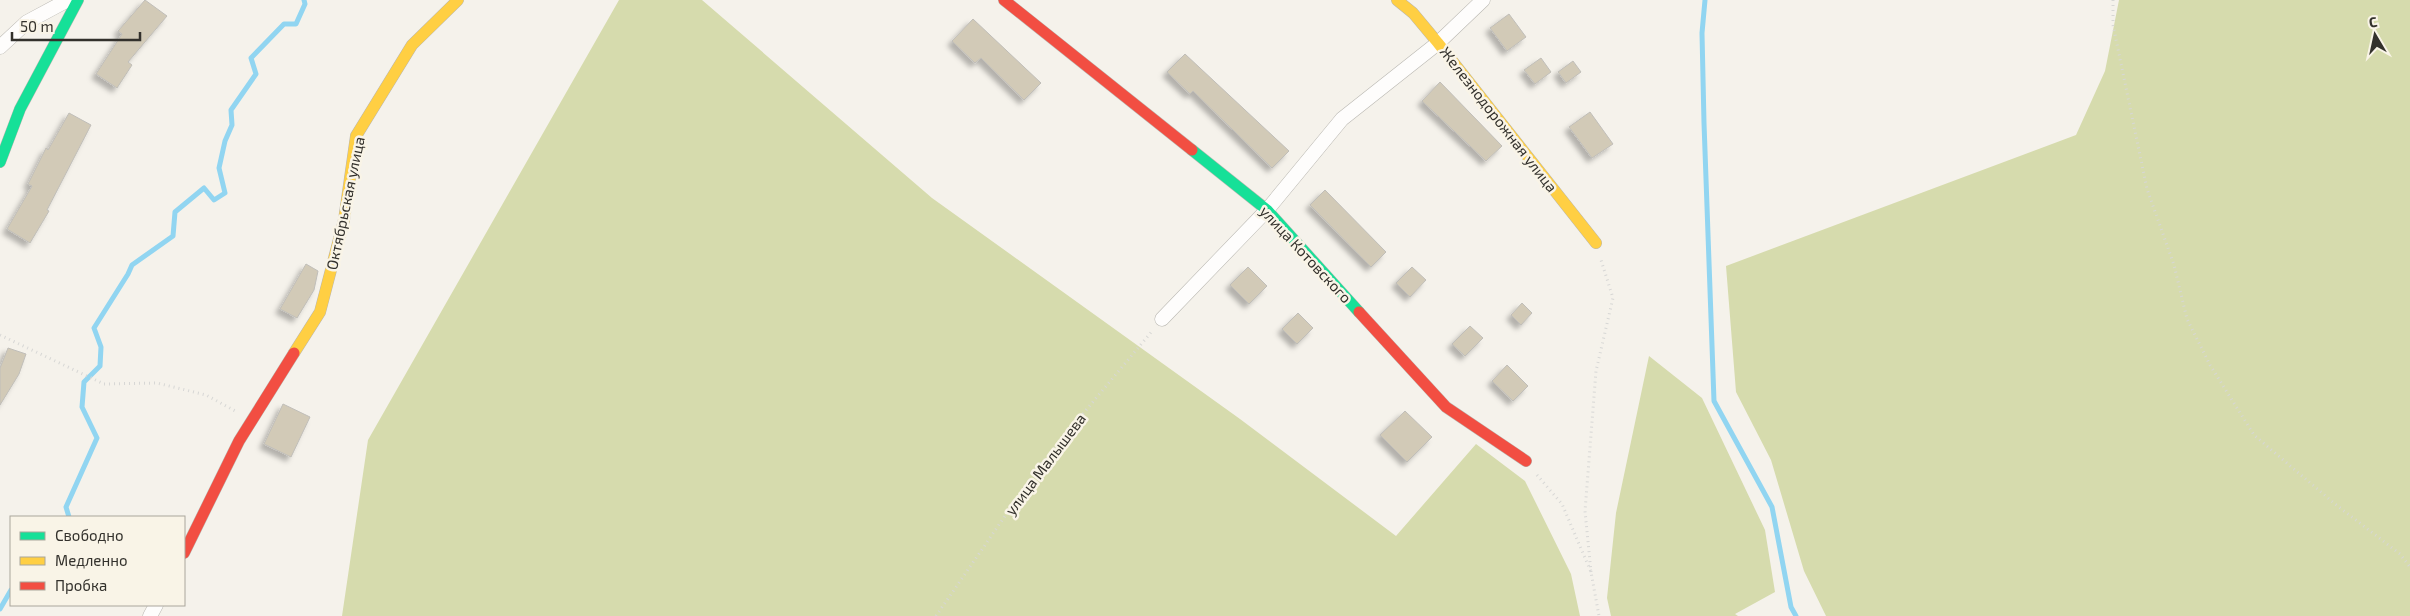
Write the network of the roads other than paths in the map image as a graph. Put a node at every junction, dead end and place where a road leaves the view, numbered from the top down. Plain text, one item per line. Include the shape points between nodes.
1 (68, 0) edge
2 (78, 0) edge
3 (458, 0) edge
4 (1004, 0) edge
5 (1397, 0) edge
6 (1483, 0) edge
7 (1438, 43) junction
8 (0, 48) edge
9 (0, 162) edge
10 (1267, 210) junction
11 (1596, 243) road end
12 (1162, 319) road end
13 (1526, 461) road end
14 (185, 551) edge

1 - 8 street via 27,22
2 - 9 street via 20,110
3 - 14 street, Октябрьская улица via 412,45 356,136 344,220 320,312 239,441
4 - 10 street, улица Котовского
5 - 7 street, Железнодорожная улица via 1413,13
6 - 7 street
7 - 10 street via 1342,119
7 - 11 street, Железнодорожная улица
10 - 12 street
10 - 13 street, улица Котовского via 1446,407

